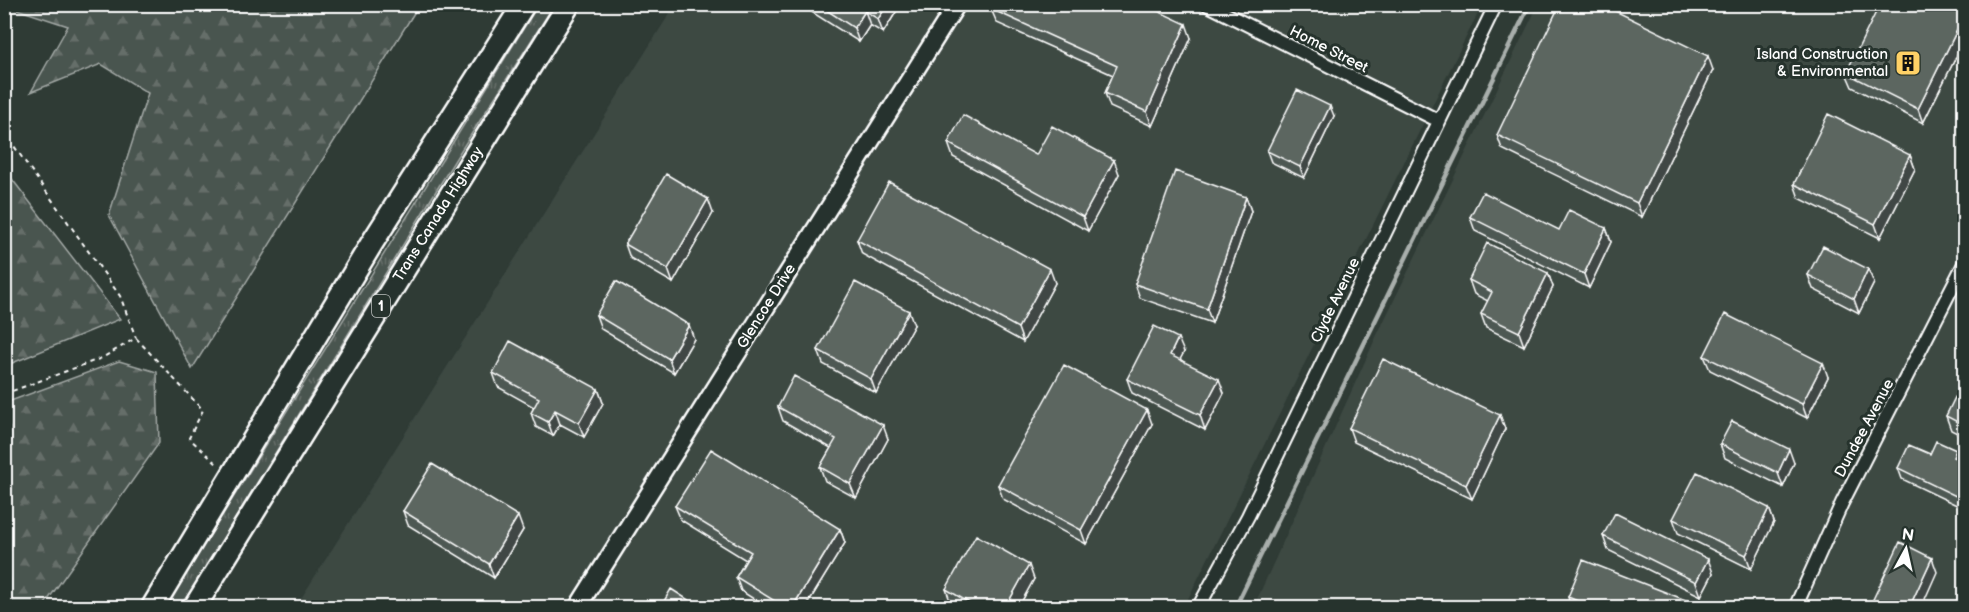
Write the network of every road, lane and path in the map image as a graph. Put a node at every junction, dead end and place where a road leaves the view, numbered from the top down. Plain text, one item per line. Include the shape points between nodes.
1 (524, 4) edge
2 (569, 4) edge
3 (957, 4) edge
4 (1206, 4) edge
5 (1496, 4) edge
6 (1439, 121) junction
7 (4, 132) edge
8 (1965, 264) edge
9 (354, 273) junction
10 (136, 338) junction
11 (4, 394) edge
12 (221, 468) junction
13 (136, 608) edge
14 (152, 608) edge
15 (194, 608) edge
16 (577, 608) edge
17 (1198, 608) edge
18 (1795, 608) edge

1 - 9 highway
2 - 15 highway, Trans Canada Highway / 1
3 - 16 street, Glencoe Drive
4 - 6 street, Home Street
5 - 6 street, Clyde Avenue
6 - 17 street, Clyde Avenue via 1248,516
7 - 10 path via 120,296
8 - 18 street, Dundee Avenue via 1829,529
9 - 12 highway via 334,292
9 - 14 highway
10 - 11 path via 102,358
10 - 12 path via 203,410 189,438
12 - 13 highway

